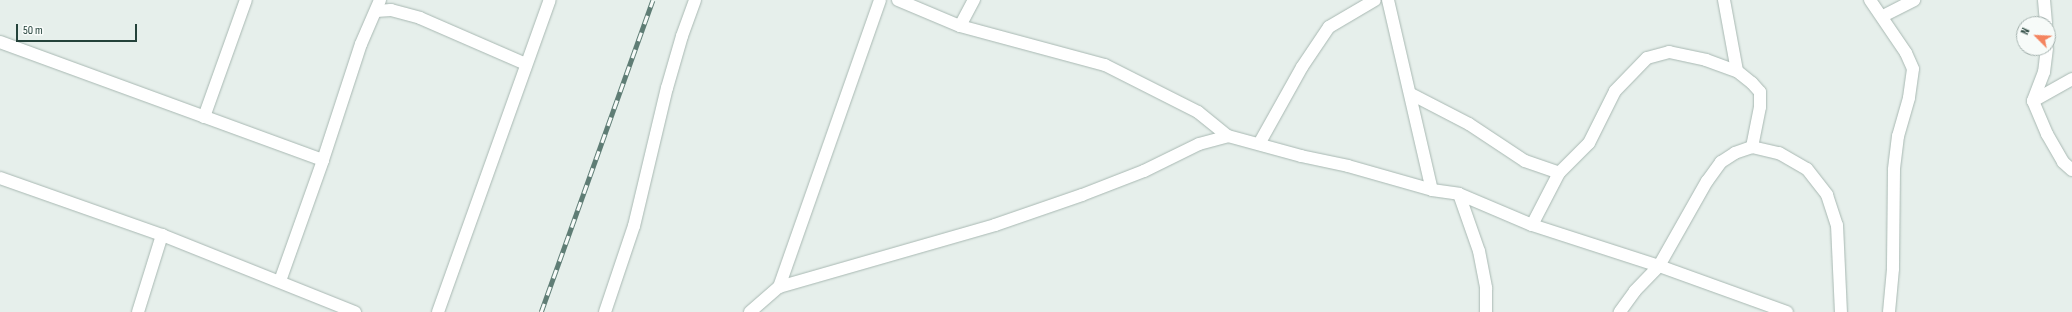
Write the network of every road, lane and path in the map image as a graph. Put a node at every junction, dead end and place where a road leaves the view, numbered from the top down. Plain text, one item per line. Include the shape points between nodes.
1 (246, 0) edge
2 (550, 0) edge
3 (695, 0) edge
4 (880, 0) edge
5 (898, 0) edge
6 (974, 0) edge
7 (1375, 0) edge
8 (1388, 0) edge
9 (1724, 0) edge
10 (1870, 0) edge
11 (1914, 0) edge
12 (2044, 0) edge
13 (378, 6) edge
14 (1883, 16) junction
15 (2045, 16) edge
16 (960, 26) junction
17 (0, 42) edge
18 (2046, 56) edge
19 (526, 64) junction
20 (1737, 71) junction
21 (2072, 79) edge
22 (1410, 94) junction
23 (2033, 101) junction
24 (204, 117) junction
25 (1228, 136) junction
26 (1259, 144) junction
27 (1752, 147) junction
28 (323, 160) junction
29 (2072, 170) edge
30 (1559, 173) junction
31 (0, 178) edge
32 (1432, 190) junction
33 (1459, 194) junction
34 (1532, 225) junction
35 (162, 235) junction
36 (1659, 266) junction
37 (280, 281) junction
38 (778, 287) junction
39 (138, 312) edge
40 (355, 312) edge
41 (438, 312) edge
42 (605, 312) edge
43 (750, 312) edge
44 (1486, 312) edge
45 (1620, 312) edge
46 (1787, 312) edge
47 (1841, 312) edge
48 (1889, 312) edge

1 - 24 street
2 - 19 street
3 - 42 street via 667,88 634,226
4 - 38 street
5 - 16 street
6 - 16 street
7 - 26 street via 1329,27 1302,67
8 - 22 street
9 - 20 street
10 - 14 street
11 - 14 street
12 - 15 street
13 - 19 street via 420,18
13 - 28 street via 361,44
14 - 48 street via 1913,69 1909,98 1898,136 1894,170 1893,269
16 - 25 street via 1105,65 1198,112
17 - 24 street
18 - 23 street via 2044,72
19 - 41 street
20 - 27 street via 1760,92 1760,108
20 - 30 street via 1706,60 1669,52 1647,58 1615,91 1589,143
21 - 23 street
22 - 30 street via 1469,124 1525,161
22 - 32 street
23 - 29 street via 2046,134 2063,162
24 - 28 street
25 - 26 street
25 - 38 street via 1199,144 1144,171 996,225
26 - 32 street
27 - 36 street via 1734,153 1721,162 1707,181
27 - 47 street via 1779,153 1807,169 1827,196 1837,225
28 - 37 street
30 - 34 street
31 - 35 street
32 - 33 street
33 - 34 street
33 - 44 street via 1479,251 1486,288
34 - 36 street
35 - 37 street
35 - 39 street
36 - 45 street via 1635,291
36 - 46 street
37 - 40 street
38 - 43 street

